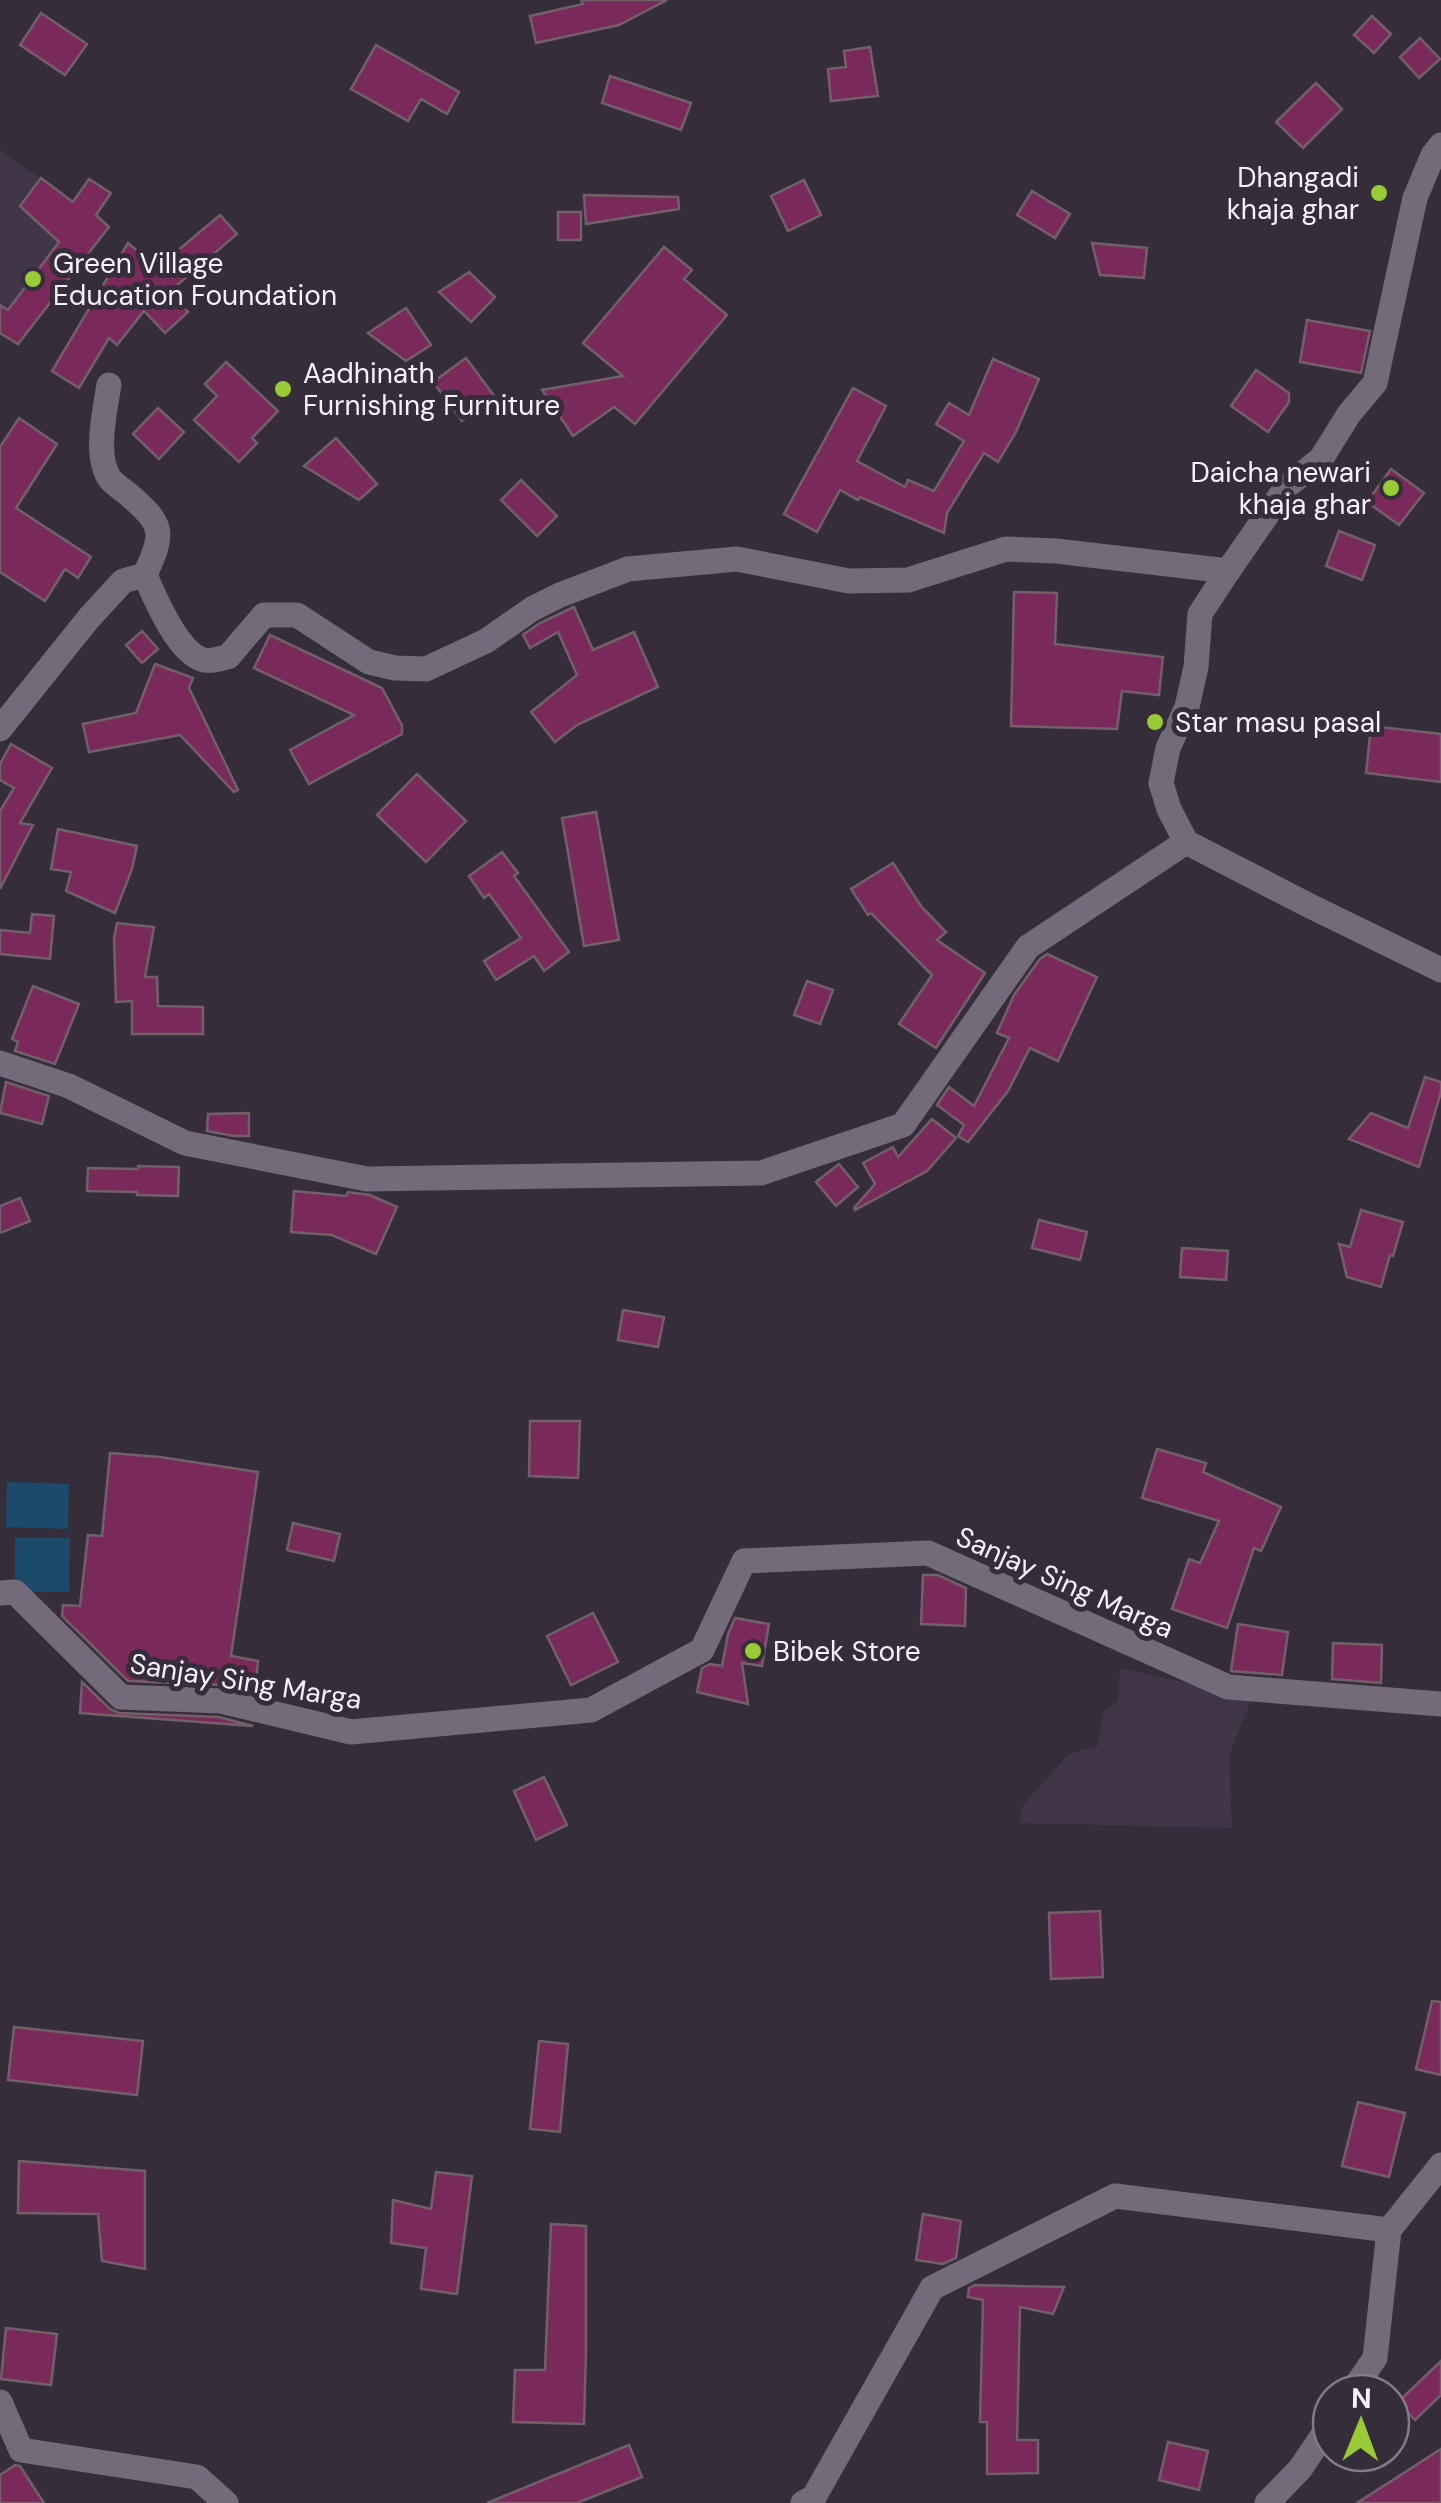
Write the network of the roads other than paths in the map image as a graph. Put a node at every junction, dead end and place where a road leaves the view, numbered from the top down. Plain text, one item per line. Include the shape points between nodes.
1 (1441, 145) edge
2 (109, 385) dead end
3 (1228, 570) junction
4 (145, 576) junction
5 (0, 729) edge
6 (1186, 842) junction
7 (1441, 970) edge
8 (0, 1063) edge
9 (0, 1593) edge
10 (1441, 1704) edge
11 (1441, 2165) edge
12 (1388, 2230) junction
13 (1364, 2373) edge
14 (0, 2402) edge
15 (1311, 2452) edge
16 (226, 2503) edge
17 (803, 2503) edge
18 (1267, 2503) edge

1 - 3 street via 1415,198 1375,383 1321,460 1288,486
2 - 4 street via 102,453 109,478 158,527
3 - 4 street via 1006,549 908,580 849,581 737,559 628,569 560,595 426,669 369,662 297,616 264,615 228,657 204,661 184,648
3 - 6 street via 1200,614 1188,707 1161,782
4 - 5 street via 123,581
6 - 7 street
6 - 8 street via 1028,946 904,1125 761,1173 367,1179 185,1143 70,1086
9 - 10 street, Sanjay Sing Marga via 16,1592 121,1697 222,1701 351,1732 591,1710 702,1650 744,1561 928,1553 1228,1687
11 - 12 street
12 - 13 street via 1374,2358
12 - 17 street via 1116,2196 932,2288 814,2496
14 - 16 street via 21,2450 196,2477
15 - 18 street

